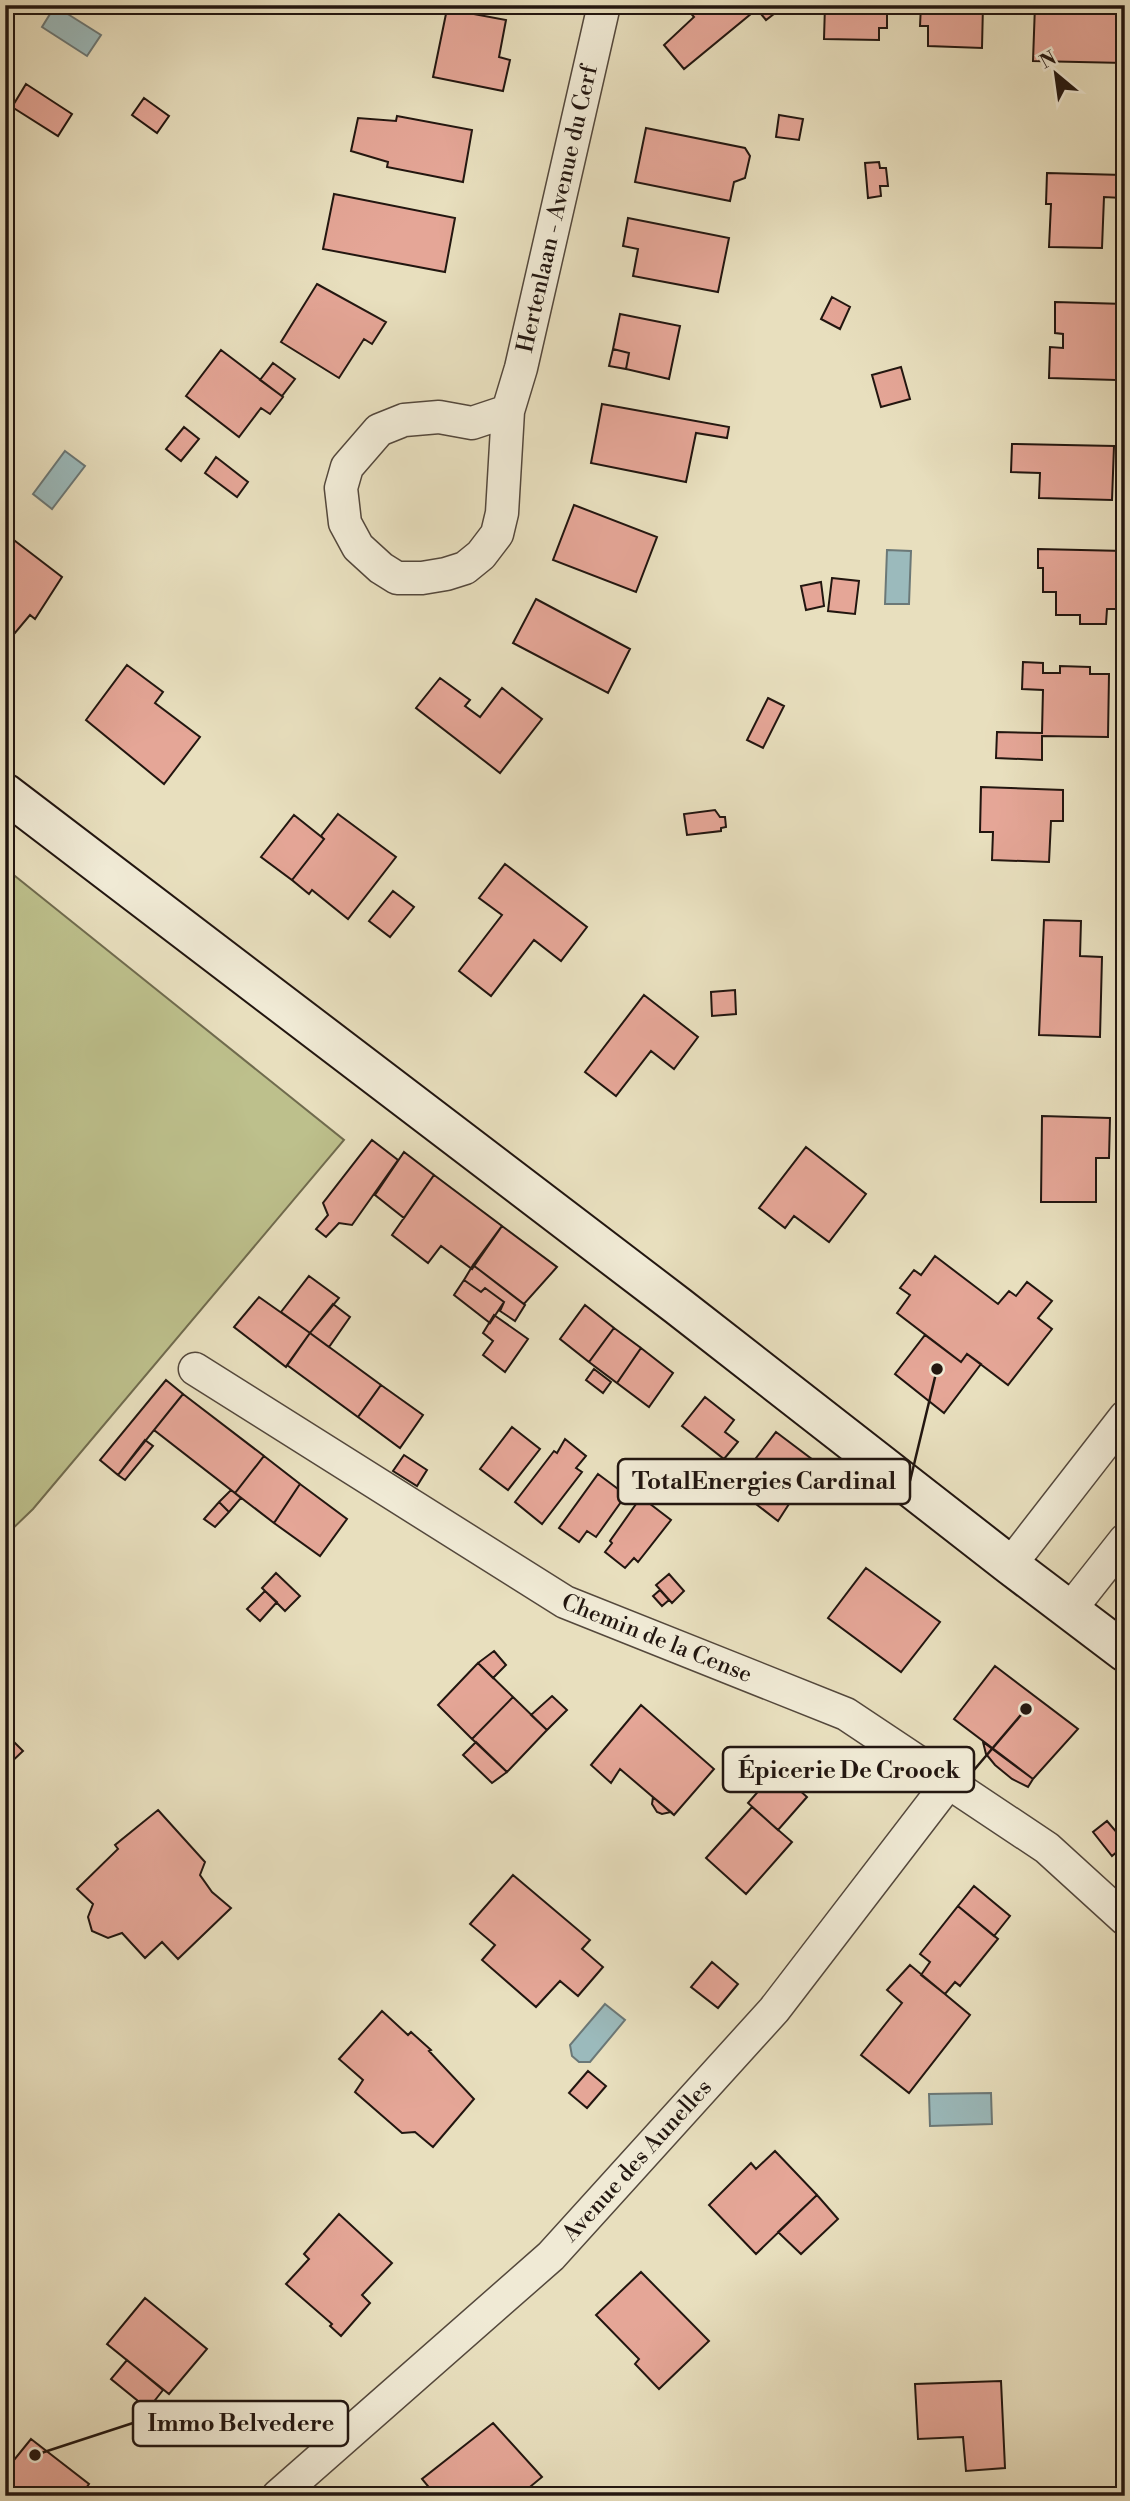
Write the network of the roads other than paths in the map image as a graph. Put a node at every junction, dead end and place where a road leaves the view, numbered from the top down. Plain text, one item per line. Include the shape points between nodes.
1 (604, 5) edge
2 (508, 411) junction
3 (5, 793) edge
4 (195, 1369) dead end
5 (1125, 1417) edge
6 (1125, 1540) edge
7 (1010, 1565) junction
8 (1069, 1611) junction
9 (1125, 1652) edge
10 (949, 1782) junction
11 (1125, 1919) edge
12 (278, 2496) edge

1 - 2 street, Hertenlaan - Avenue du Cerf
2 - 2 street, Hertenlaan - Avenue du Cerf via 472,423 439,417 404,421 379,430 347,467 341,488 345,523 358,547 397,578 446,574 465,568 481,555 497,534 502,513
3 - 7 main road
4 - 10 street, Chemin de la Cense via 565,1602 846,1714
5 - 7 street
6 - 8 street
7 - 8 main road
8 - 9 main road
10 - 11 street, Chemin de la Cense via 1047,1848
10 - 12 street, Avenue des Aunelles via 774,2010 551,2256

